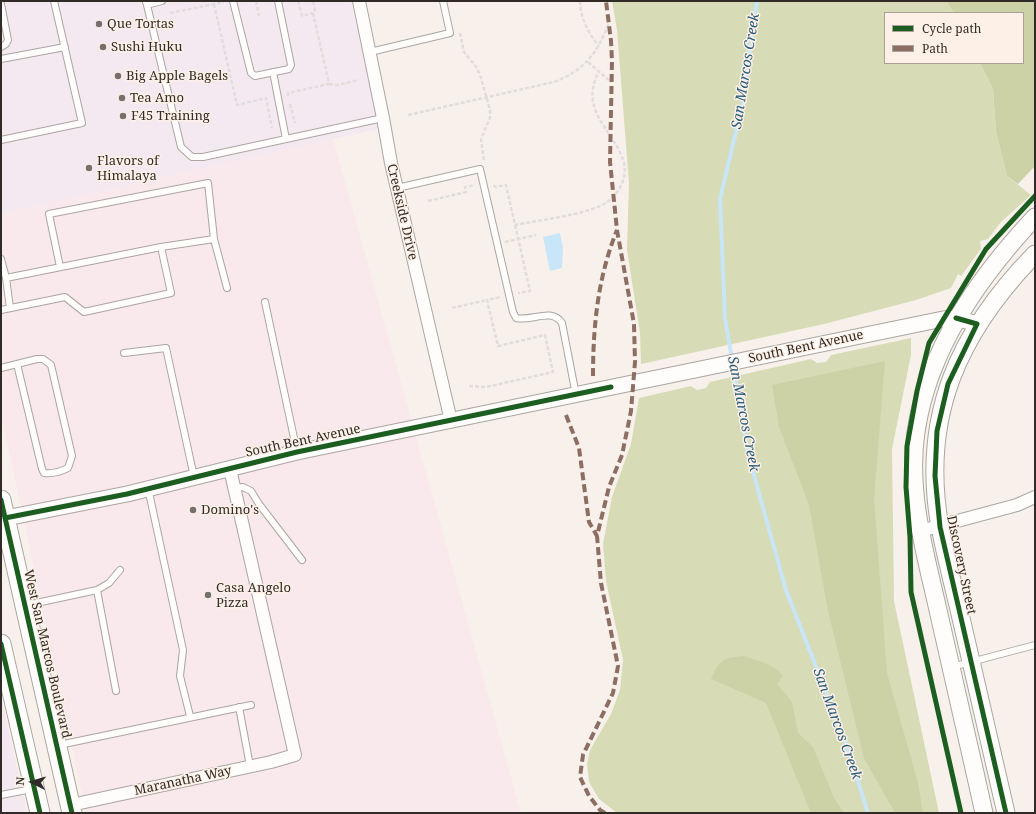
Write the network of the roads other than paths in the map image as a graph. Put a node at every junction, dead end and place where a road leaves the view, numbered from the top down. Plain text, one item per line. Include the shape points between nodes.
1 (54, 1) edge
2 (162, 1) edge
3 (233, 1) edge
4 (278, 1) edge
5 (359, 1) edge
6 (443, 1) edge
7 (146, 3) edge
8 (1, 4) edge
9 (1, 47) edge
10 (65, 47) junction
11 (370, 52) junction
12 (1, 60) edge
13 (273, 72) junction
14 (384, 118) junction
15 (286, 139) junction
16 (1, 140) edge
17 (396, 188) junction
18 (1035, 217) edge
19 (214, 239) junction
20 (161, 247) junction
21 (1035, 254) edge
22 (1, 260) edge
23 (60, 267) junction
24 (6, 278) junction
25 (227, 288) dead end
26 (265, 302) dead end
27 (10, 308) junction
28 (1, 310) edge
29 (956, 318) junction
30 (977, 324) junction
31 (124, 353) dead end
32 (17, 364) junction
33 (1, 368) edge
34 (576, 394) junction
35 (451, 421) junction
36 (297, 452) junction
37 (230, 468) junction
38 (194, 477) junction
39 (148, 488) junction
40 (235, 488) junction
41 (1035, 497) edge
42 (1, 500) edge
43 (3, 519) edge
44 (940, 526) junction
45 (920, 531) junction
46 (302, 560) dead end
47 (120, 570) dead end
48 (97, 590) junction
49 (25, 606) junction
50 (1, 644) edge
51 (1035, 645) edge
52 (971, 662) junction
53 (951, 667) junction
54 (116, 691) dead end
55 (251, 705) dead end
56 (239, 707) junction
57 (190, 716) junction
58 (57, 745) junction
59 (250, 766) junction
60 (34, 788) junction
61 (1, 795) edge
62 (72, 809) edge
63 (40, 813) edge
64 (984, 813) edge
65 (1006, 813) edge

1 - 10 lane
2 - 7 lane
3 - 13 lane via 251,73 255,76
4 - 13 lane via 291,65 289,69
5 - 11 street, Creekside Drive
6 - 11 lane via 450,33
7 - 15 lane via 181,146 192,157 203,157
8 - 9 lane via 8,40
10 - 12 lane
10 - 16 lane via 82,123
11 - 14 street, Creekside Drive
13 - 15 lane
14 - 15 lane
14 - 17 street, Creekside Drive
17 - 34 lane via 480,169 513,312 516,318 523,319 553,315 559,318
17 - 35 street, Creekside Drive
18 - 29 main road via 1004,250
19 - 20 lane
19 - 23 lane via 208,183 49,214
19 - 25 lane
20 - 23 lane
20 - 27 lane via 171,293 84,312 65,297
21 - 30 main road, Discovery Street
22 - 24 lane
23 - 24 lane
24 - 27 lane
26 - 36 lane
27 - 28 lane
29 - 30 street, South Bent Avenue
29 - 34 street, South Bent Avenue
29 - 45 main road via 927,383 916,432 914,477
30 - 44 main road, Discovery Street via 948,384 937,431 935,476
31 - 38 lane via 166,348
32 - 32 lane via 42,470 49,474 62,471 68,468 72,456 51,365 37,359
32 - 33 lane
34 - 35 street, South Bent Avenue
35 - 36 street, South Bent Avenue
36 - 37 street, South Bent Avenue
37 - 38 street, South Bent Avenue
37 - 40 street
38 - 39 street, South Bent Avenue
39 - 43 street, South Bent Avenue
39 - 57 lane via 183,650 180,676
40 - 46 lane via 243,487 251,491
40 - 59 street, Maranatha Way via 295,755
41 - 44 street via 1017,505
42 - 43 main road, West San Marcos Boulevard
43 - 49 main road, West San Marcos Boulevard
44 - 45 street
44 - 52 main road, Discovery Street
45 - 53 main road
47 - 48 lane via 109,583
48 - 49 lane
48 - 54 lane
49 - 58 main road, West San Marcos Boulevard
50 - 60 main road via 8,686
51 - 52 lane
52 - 53 lane
52 - 65 main road, Discovery Street
53 - 64 main road
55 - 56 lane
56 - 57 lane
56 - 59 lane
57 - 58 lane
58 - 62 main road, West San Marcos Boulevard
59 - 62 street, Maranatha Way
60 - 61 lane
60 - 63 main road

